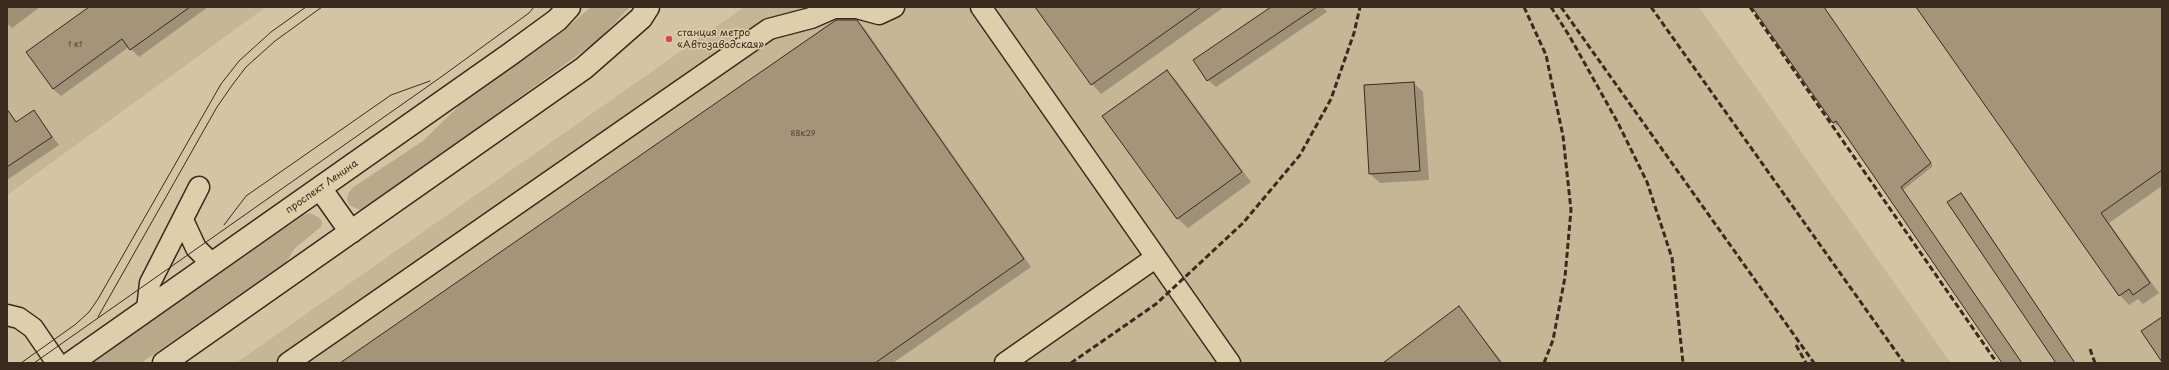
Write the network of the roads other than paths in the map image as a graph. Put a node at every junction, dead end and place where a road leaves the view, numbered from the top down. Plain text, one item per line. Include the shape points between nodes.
1 (569, 7) edge
2 (662, 7) edge
3 (894, 7) edge
4 (981, 7) edge
5 (645, 12) edge
6 (199, 187) dead end
7 (320, 188) junction
8 (183, 220) junction
9 (351, 232) junction
10 (1155, 258) junction
11 (212, 264) junction
12 (147, 309) junction
13 (7, 315) edge
14 (57, 363) edge
15 (71, 363) edge
16 (164, 363) edge
17 (288, 363) edge
18 (1005, 363) edge
19 (1230, 363) edge

1 - 7 main road, проспект Ленина via 556,20 509,55
2 - 5 street
3 - 17 street via 879,14 857,8 834,8 812,18 770,30
4 - 10 street
5 - 9 main road via 584,68
6 - 8 street
7 - 9 main road
7 - 11 main road, проспект Ленина
8 - 11 street via 196,248
8 - 12 street via 150,283
9 - 16 main road
10 - 18 street
10 - 19 street
11 - 12 main road, проспект Ленина
12 - 15 main road, проспект Ленина
13 - 14 street via 19,318 33,328

